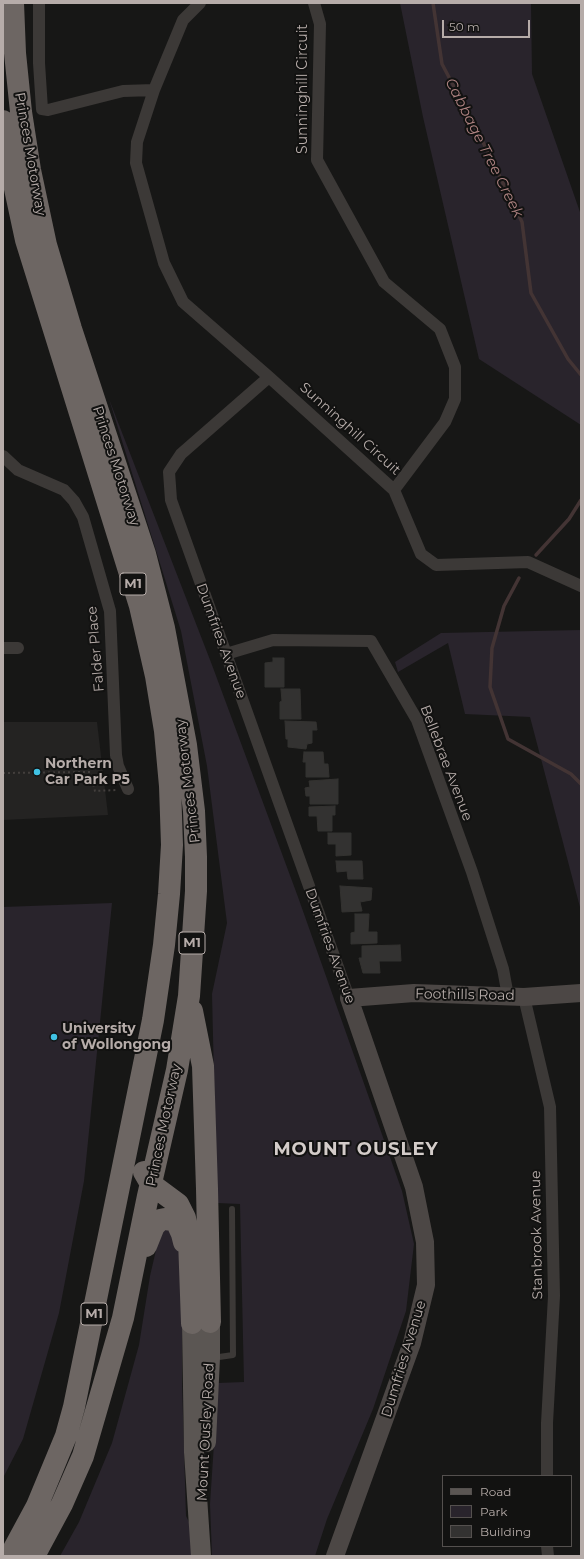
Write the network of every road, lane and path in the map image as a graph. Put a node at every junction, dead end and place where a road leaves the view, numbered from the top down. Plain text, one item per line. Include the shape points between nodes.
1 (13, 3) edge
2 (39, 3) edge
3 (200, 3) edge
4 (314, 3) edge
5 (154, 90) junction
6 (3, 121) edge
7 (270, 377) junction
8 (3, 456) edge
9 (394, 490) junction
10 (581, 586) edge
11 (3, 648) edge
12 (18, 648) dead end
13 (226, 654) junction
14 (3, 773) edge
15 (170, 786) junction
16 (128, 789) joint
17 (581, 992) edge
18 (189, 996) junction
19 (516, 996) junction
20 (349, 998) junction
21 (151, 1184) junction
22 (232, 1209) dead end
23 (201, 1322) junction
24 (201, 1358) junction
25 (547, 1475) edge
26 (62, 1504) junction
27 (201, 1549) edge
28 (10, 1556) edge
29 (34, 1556) edge
30 (335, 1556) edge

1 - 18 highway, Princes Motorway / M1 via 20,112 46,245 145,554 164,628 186,745 194,811 196,857
2 - 5 street via 42,109 48,110 123,91
3 - 5 street, Sunninghill Circuit via 183,20
4 - 9 street, Sunninghill Circuit via 320,24 317,160 384,282 440,329 455,367 455,399 445,422
5 - 7 street, Sunninghill Circuit via 137,142 136,163 164,263 183,302
6 - 15 highway, Princes Motorway / M1 via 5,142 26,240 140,606 156,676
7 - 9 street, Sunninghill Circuit
7 - 13 street, Dumfries Avenue via 181,454 169,472 171,500
8 - 16 street, Falder Place via 18,470 64,490 83,517 110,611 116,755
9 - 10 street via 422,554 436,565 528,562
11 - 12 street
13 - 19 street, Bellebrae Avenue via 273,640 371,642 417,720 472,872 503,969
13 - 20 street, Dumfries Avenue
14 - 16 path via 90,772 95,791
15 - 21 highway via 177,853 177,880 168,989 142,1147 143,1168
15 - 28 highway, Princes Motorway / M1 via 172,845 160,978 87,1348 66,1436 37,1506
17 - 19 street, Foothills Road
18 - 21 highway, Princes Motorway / M1 via 177,1070
18 - 23 highway via 202,1066 207,1189
19 - 20 street, Foothills Road via 414,993
19 - 25 street, Stanbrook Avenue via 550,1107 554,1296 547,1422
20 - 30 street, Dumfries Avenue via 414,1186 425,1242 426,1285 412,1343
21 - 23 highway via 174,1200 186,1218
21 - 26 highway, Princes Motorway / M1 via 123,1318 83,1456
22 - 24 lane via 233,1355
23 - 24 main road, Mount Ousley Road
23 - 26 highway via 188,1303 182,1234 173,1220 160,1220 149,1237 104,1421 91,1453
24 - 27 main road, Mount Ousley Road via 194,1452
26 - 29 highway, Princes Motorway / M1

